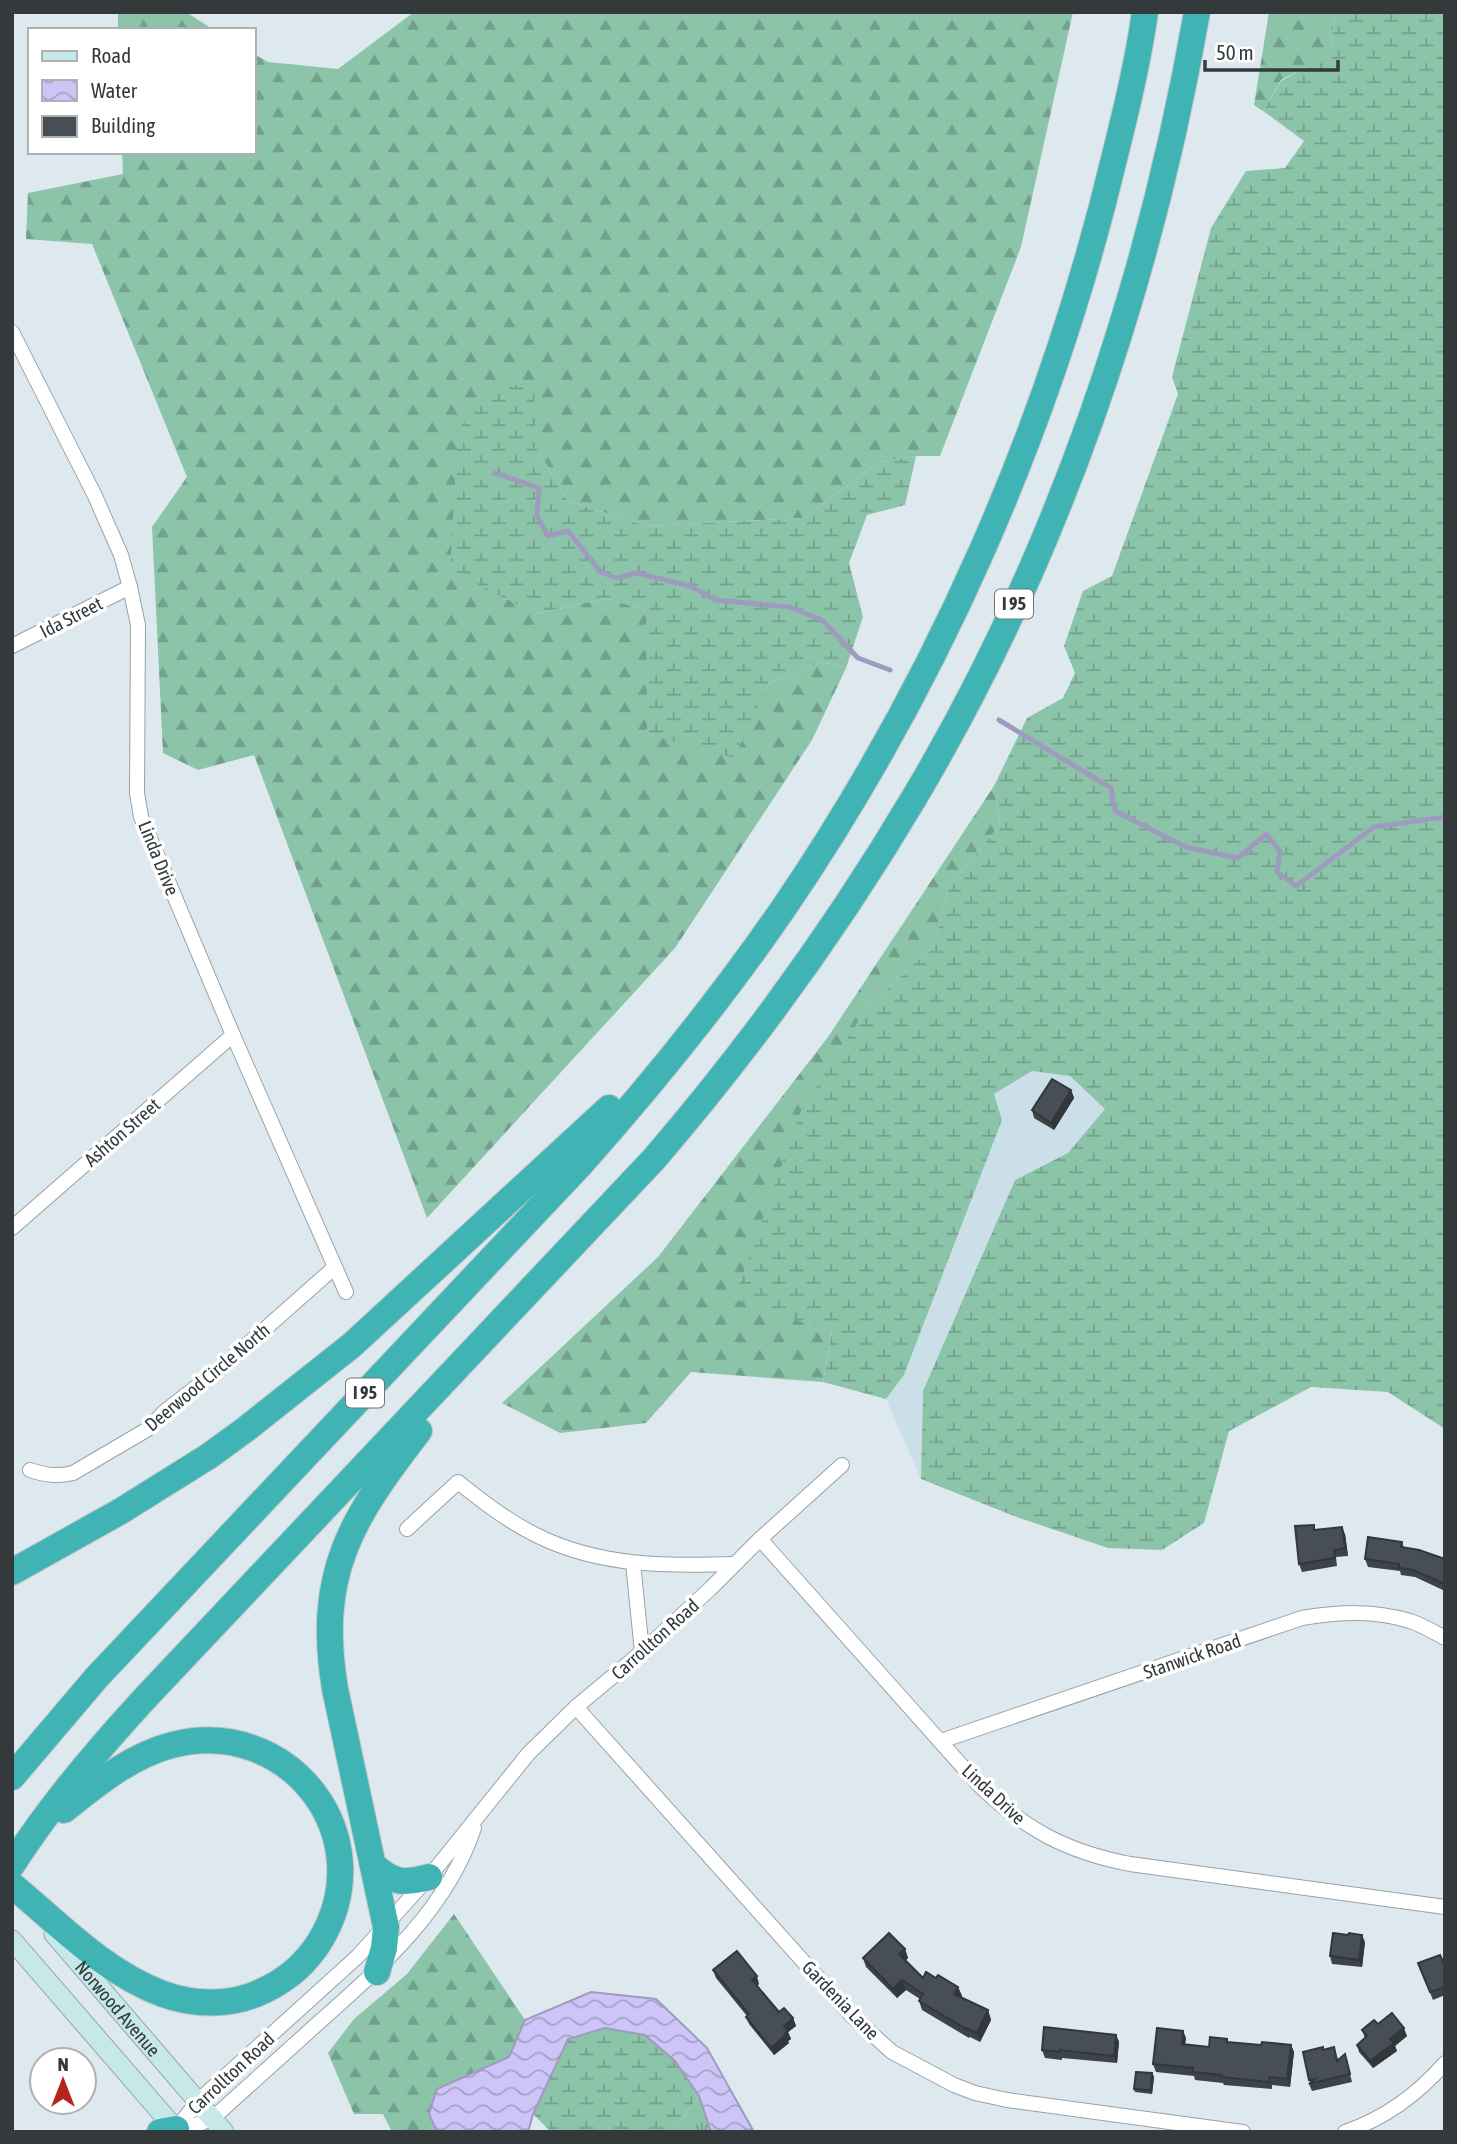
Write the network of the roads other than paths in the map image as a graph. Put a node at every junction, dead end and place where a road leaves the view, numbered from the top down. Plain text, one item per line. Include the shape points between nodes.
1 (1145, 12) edge
2 (1197, 12) edge
3 (12, 332) edge
4 (130, 587) junction
5 (12, 646) edge
6 (709, 1012) junction
7 (233, 1034) junction
8 (12, 1228) edge
9 (335, 1267) junction
10 (346, 1292) dead end
11 (506, 1318) junction
12 (842, 1465) dead end
13 (30, 1471) dead end
14 (407, 1529) dead end
15 (760, 1538) junction
16 (633, 1563) junction
17 (735, 1564) junction
18 (12, 1573) edge
19 (1445, 1638) edge
20 (642, 1652) junction
21 (576, 1707) junction
22 (941, 1741) junction
23 (15, 1773) edge
24 (55, 1812) junction
25 (476, 1819) junction
26 (12, 1865) edge
27 (374, 1866) junction
28 (429, 1877) junction
29 (13, 1885) edge
30 (1445, 1907) edge
31 (386, 1927) junction
32 (12, 1940) edge
33 (377, 1972) junction
34 (1445, 2063) edge
35 (198, 2101) junction
36 (219, 2125) edge
37 (171, 2131) edge
38 (1243, 2132) edge
39 (1345, 2132) edge

1 - 6 highway, I 95 via 1118,146 1085,270 1045,394 997,516 944,633 858,791 784,908
2 - 11 highway, I 95 via 1157,204 1102,387 1032,566 971,694 882,850 774,1010 654,1159
3 - 4 street, Linda Drive via 95,496
4 - 5 street, Ida Street
4 - 7 street, Linda Drive via 138,625 137,793 141,817
6 - 18 highway via 352,1345 209,1456
6 - 23 highway, I 95 via 580,1165 97,1677
7 - 8 street, Ashton Street
7 - 9 street, Linda Drive
9 - 10 street, Linda Drive
9 - 13 street, Deerwood Circle North via 148,1429 72,1473 53,1476
11 - 24 highway, I 95 via 146,1696 102,1745
11 - 27 highway via 380,1481 353,1526 337,1574 329,1620 330,1659
12 - 15 street, Carrollton Road
14 - 16 street via 458,1482 538,1536
15 - 17 street, Carrollton Road
15 - 22 street, Linda Drive
16 - 17 street
16 - 20 street
17 - 20 street, Carrollton Road
19 - 22 street, Stanwick Road via 1412,1622 1382,1615 1357,1612 1302,1618
20 - 21 street, Carrollton Road
21 - 25 street, Carrollton Road via 528,1754
21 - 38 street, Gardenia Lane via 852,2016 892,2052 954,2085 986,2096
22 - 30 street, Linda Drive via 994,1800 1040,1834 1100,1858
24 - 26 highway via 29,1838
24 - 29 highway via 121,1767 172,1745 223,1741 249,1746 292,1770 325,1810 341,1863 335,1911 314,1950 279,1983 234,2001 208,2003 141,1985 98,1957
25 - 28 street, Carrollton Road
25 - 33 street, Carrollton Road via 465,1853 448,1883
27 - 28 highway via 401,1881
27 - 31 highway
28 - 31 street, Carrollton Road
29 - 35 main road, Norwood Avenue
31 - 33 highway
31 - 35 street, Carrollton Road
32 - 37 main road, Norwood Avenue
33 - 36 street, Carrollton Road
34 - 39 street via 1398,2107
35 - 36 main road, Norwood Avenue
35 - 37 street, Carrollton Road
36 - 37 street, Carrollton Road via 202,2123

